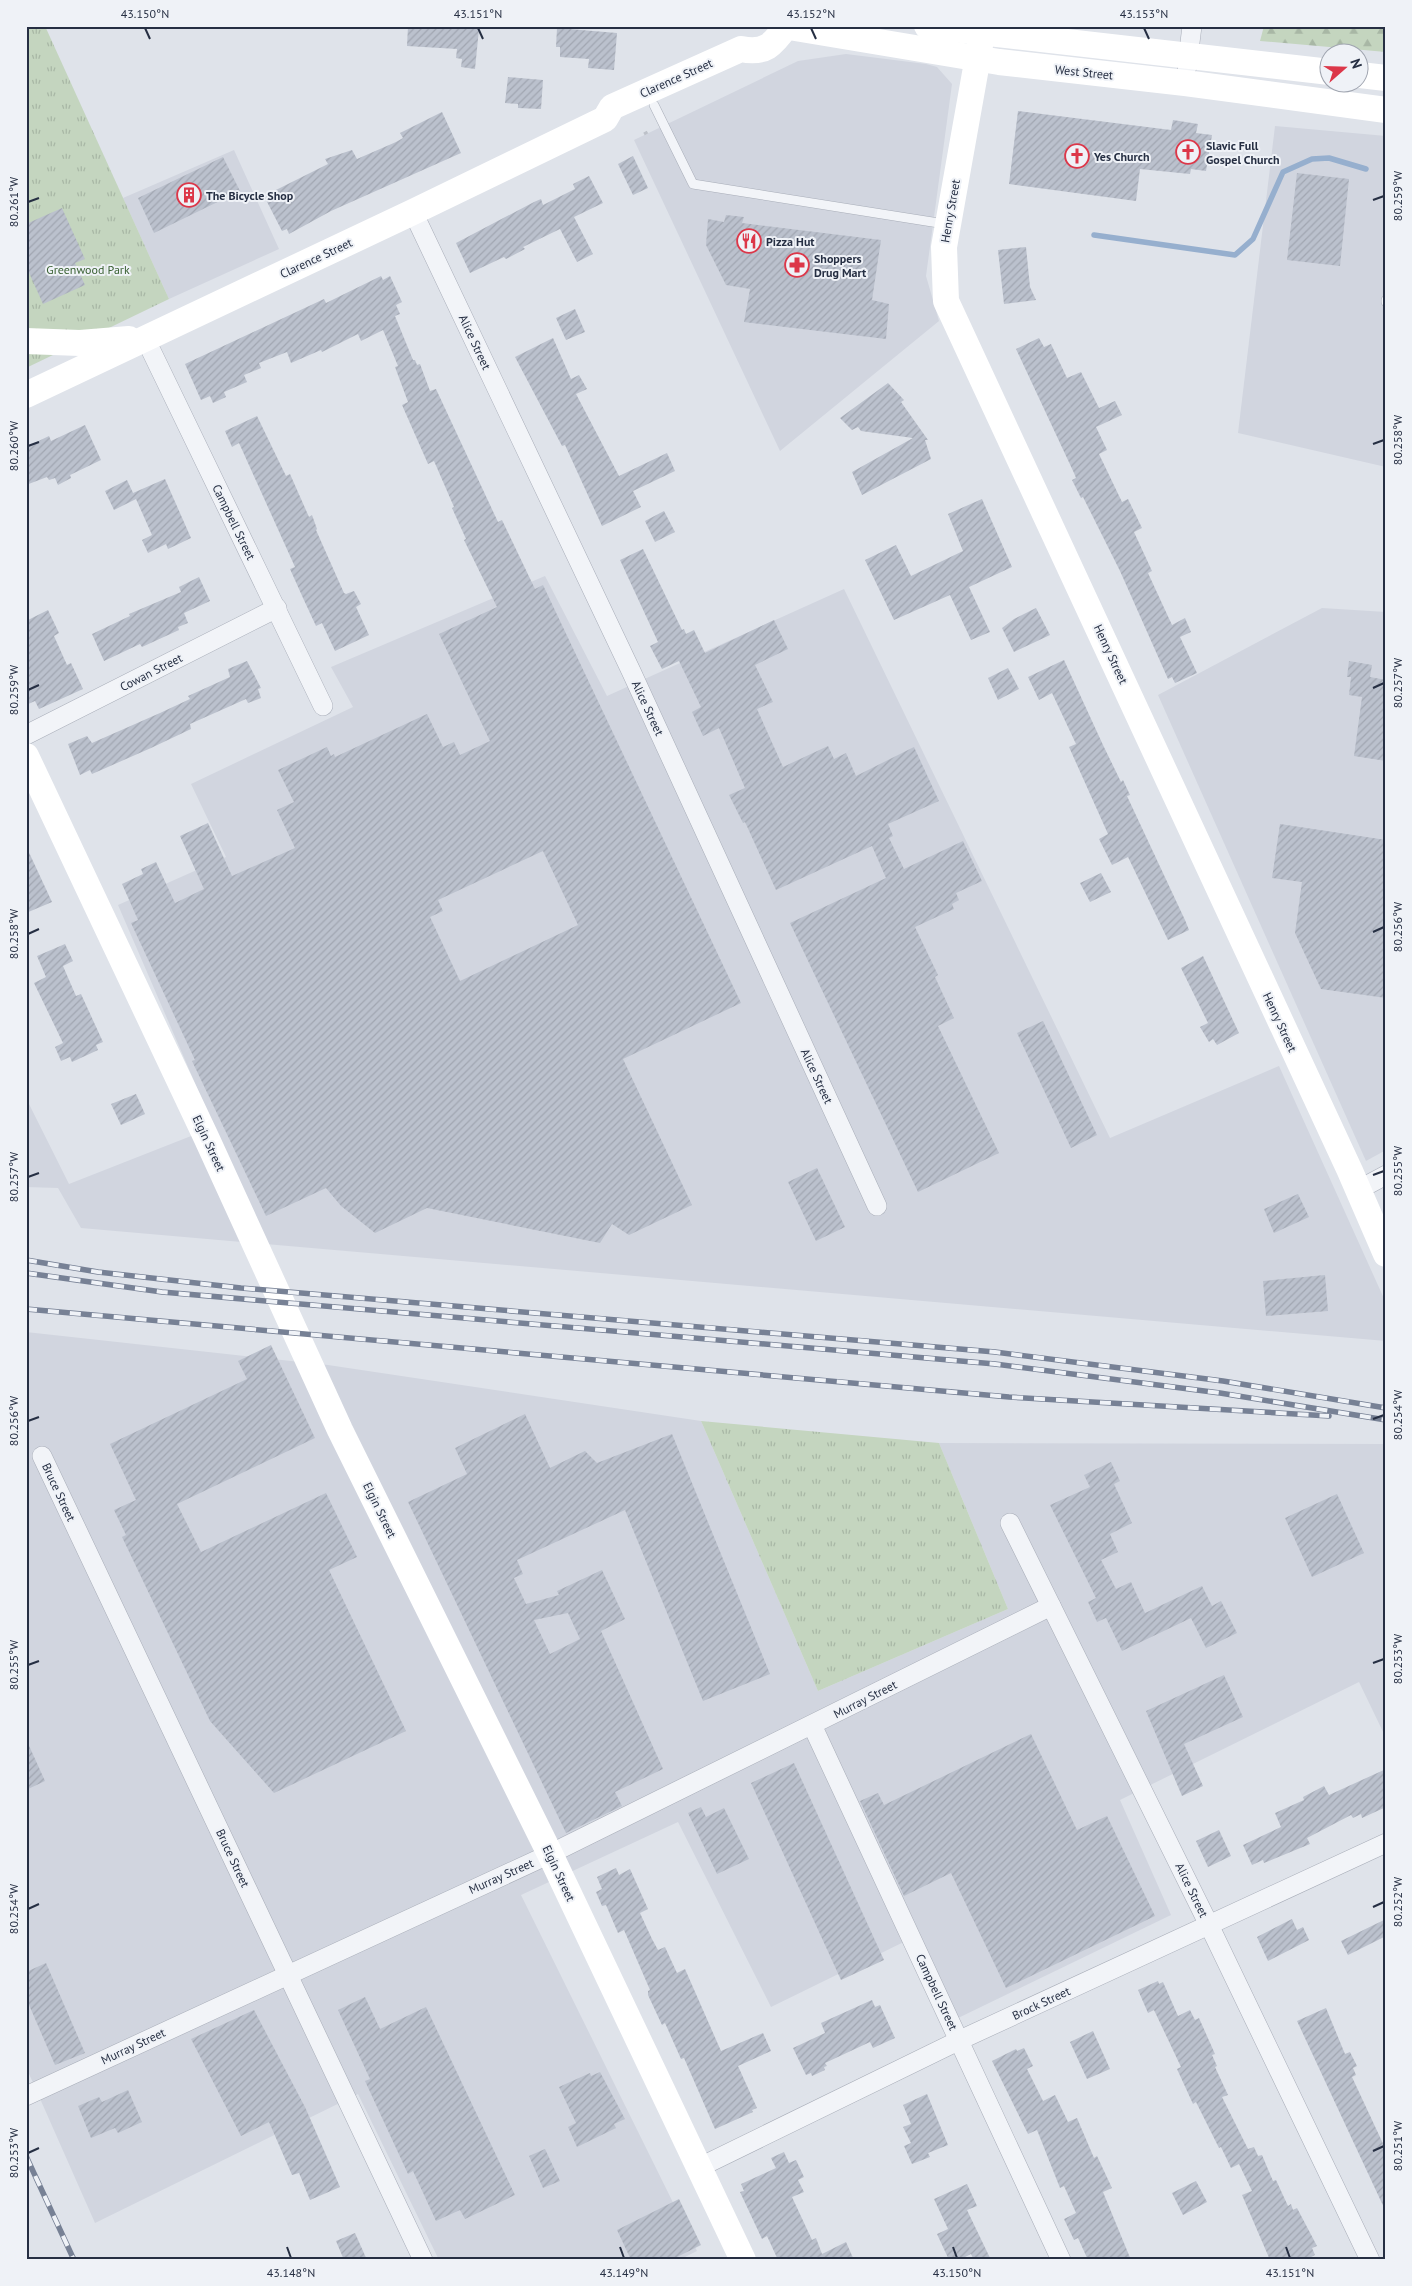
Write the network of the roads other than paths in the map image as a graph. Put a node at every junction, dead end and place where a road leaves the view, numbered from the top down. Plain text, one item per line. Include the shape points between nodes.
1 (785, 26) edge
2 (927, 26) edge
3 (1192, 26) edge
4 (980, 46) junction
5 (754, 52) junction
6 (1188, 56) junction
7 (1320, 71) edge
8 (1370, 76) edge
9 (1386, 78) edge
10 (1185, 83) junction
11 (654, 105) junction
12 (1386, 110) edge
13 (605, 119) junction
14 (413, 212) junction
15 (948, 224) junction
16 (145, 338) junction
17 (26, 341) edge
18 (26, 395) edge
19 (276, 608) junction
20 (323, 706) dead end
21 (26, 735) edge
22 (26, 756) edge
23 (1386, 1175) edge
24 (1358, 1190) junction
25 (877, 1206) dead end
26 (1386, 1254) edge
27 (42, 1456) dead end
28 (1010, 1523) dead end
29 (1051, 1606) junction
30 (812, 1725) junction
31 (1386, 1843) edge
32 (550, 1854) junction
33 (1209, 1925) junction
34 (288, 1973) junction
35 (960, 2040) junction
36 (26, 2096) edge
37 (698, 2168) junction
38 (423, 2260) edge
39 (742, 2260) edge
40 (1061, 2260) edge
41 (1370, 2260) edge

1 - 4 main road, West Street
1 - 5 main road, Clarence Street via 770,46
2 - 4 main road, West Street
3 - 6 street
4 - 6 main road, West Street
4 - 10 main road, West Street
4 - 15 main road, Henry Street
5 - 11 main road, Clarence Street via 747,62
5 - 13 main road, Clarence Street via 741,49 732,53 612,107
6 - 7 main road, West Street
6 - 10 street
8 - 9 main road
10 - 12 main road, West Street
11 - 13 main road, Clarence Street via 619,121
11 - 15 lane via 693,184
13 - 14 main road, Clarence Street
14 - 16 main road, Clarence Street
14 - 25 street, Alice Street via 626,662
15 - 24 main road, Henry Street via 944,247 946,301
16 - 17 main road via 80,343
16 - 18 main road, Clarence Street
16 - 19 street, Campbell Street
19 - 20 street, Campbell Street
19 - 21 street, Cowan Street
22 - 32 main road, Elgin Street via 340,1430
23 - 24 street
24 - 26 main road, Henry Street
27 - 34 street, Bruce Street
28 - 29 street, Alice Street
29 - 30 street, Murray Street
29 - 33 street, Alice Street
30 - 32 street, Murray Street
30 - 35 street, Campbell Street
31 - 33 street, Brock Street
32 - 34 street, Murray Street
32 - 37 main road, Elgin Street
33 - 35 street, Brock Street
33 - 41 street, Alice Street
34 - 36 street, Murray Street
34 - 38 street, Bruce Street
35 - 37 street, Brock Street
35 - 40 street, Campbell Street
37 - 39 main road, Elgin Street

